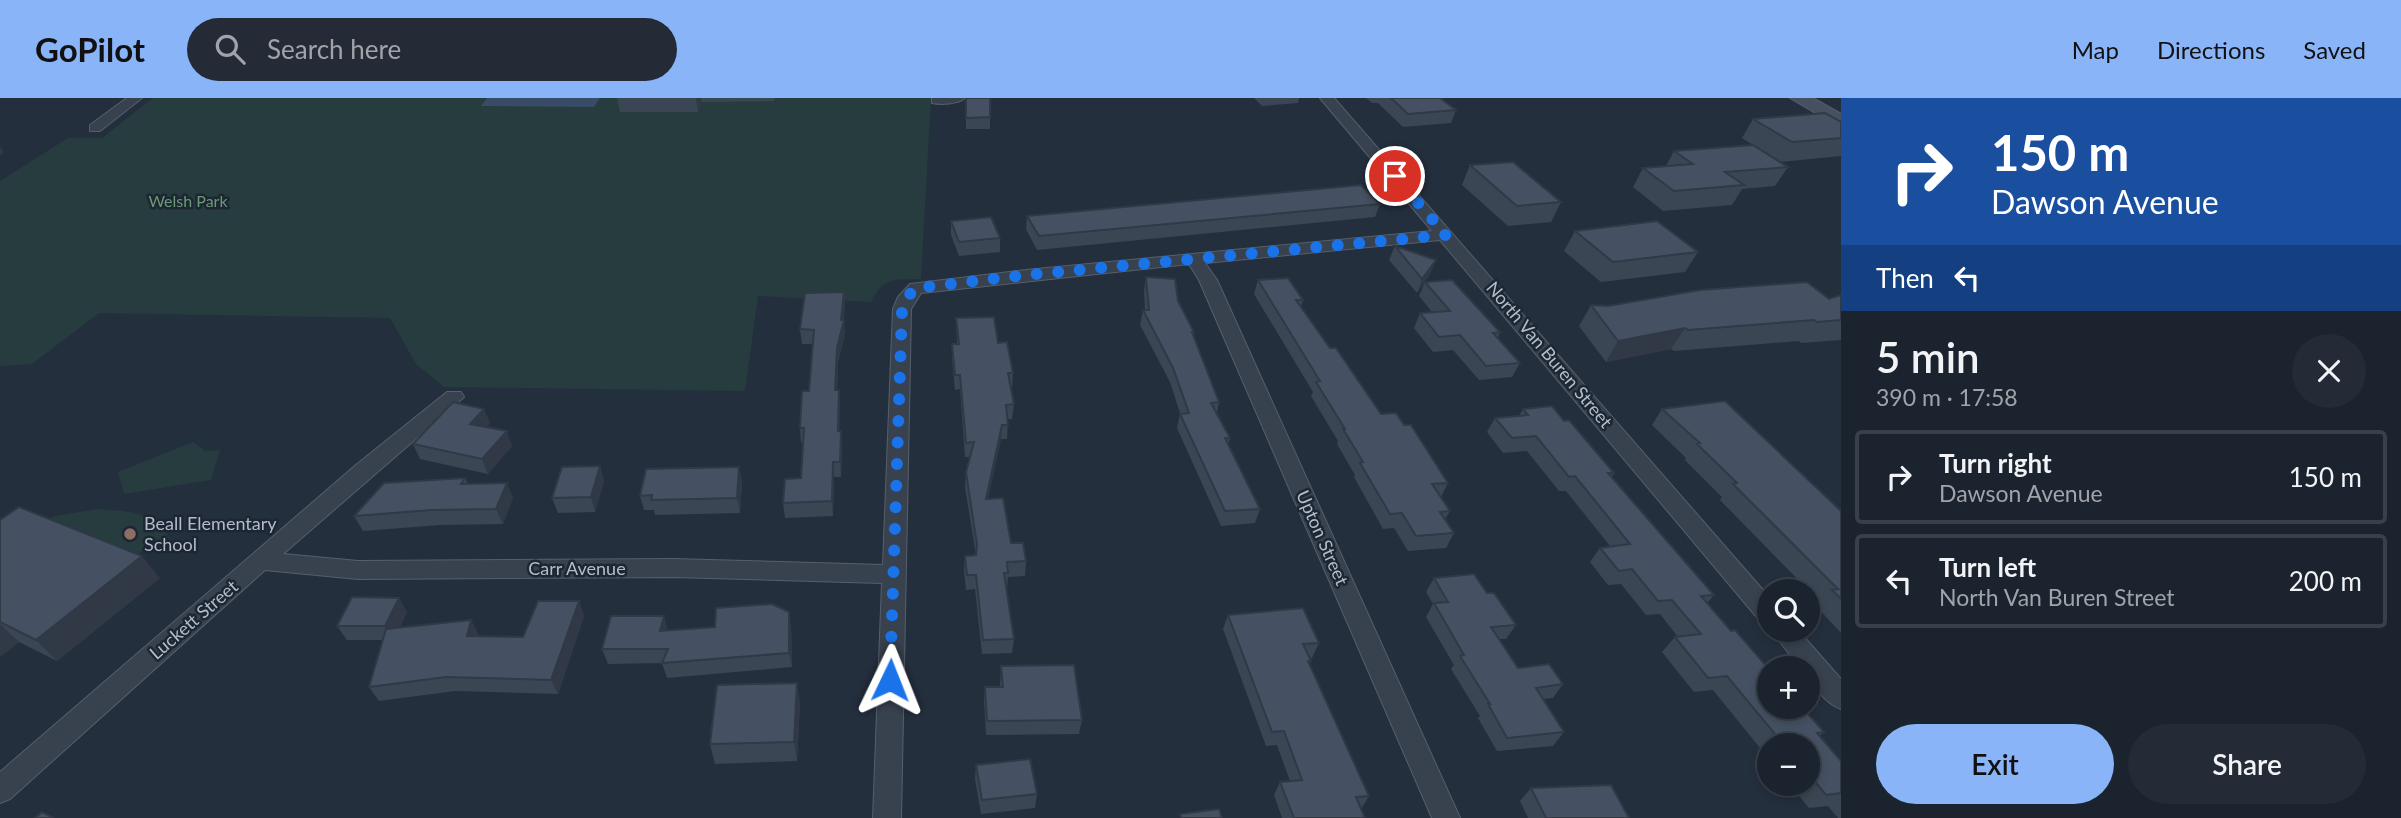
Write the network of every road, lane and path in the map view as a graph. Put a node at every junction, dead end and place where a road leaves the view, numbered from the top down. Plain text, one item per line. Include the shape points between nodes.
1 (135, 98) edge
2 (958, 98) edge
3 (1327, 98) edge
4 (1799, 98) edge
5 (937, 100) edge
6 (1841, 122) edge
7 (95, 128) dead end
8 (1446, 235) junction
9 (1195, 260) junction
10 (454, 397) dead end
11 (260, 561) junction
12 (893, 574) junction
13 (1757, 600) edge
14 (1793, 642) edge
15 (1841, 698) edge
16 (0, 790) edge
17 (887, 818) edge
18 (1446, 818) edge

1 - 7 street
2 - 5 street
3 - 8 street, North Van Buren Street
4 - 6 street
8 - 9 street
8 - 13 street, North Van Buren Street
9 - 12 street via 916,288 907,297 902,309
9 - 18 street, Upton Street
10 - 11 street, Luckett Street
11 - 12 street, Carr Avenue via 358,570 673,568
11 - 16 street, Luckett Street
12 - 17 street
14 - 15 street

